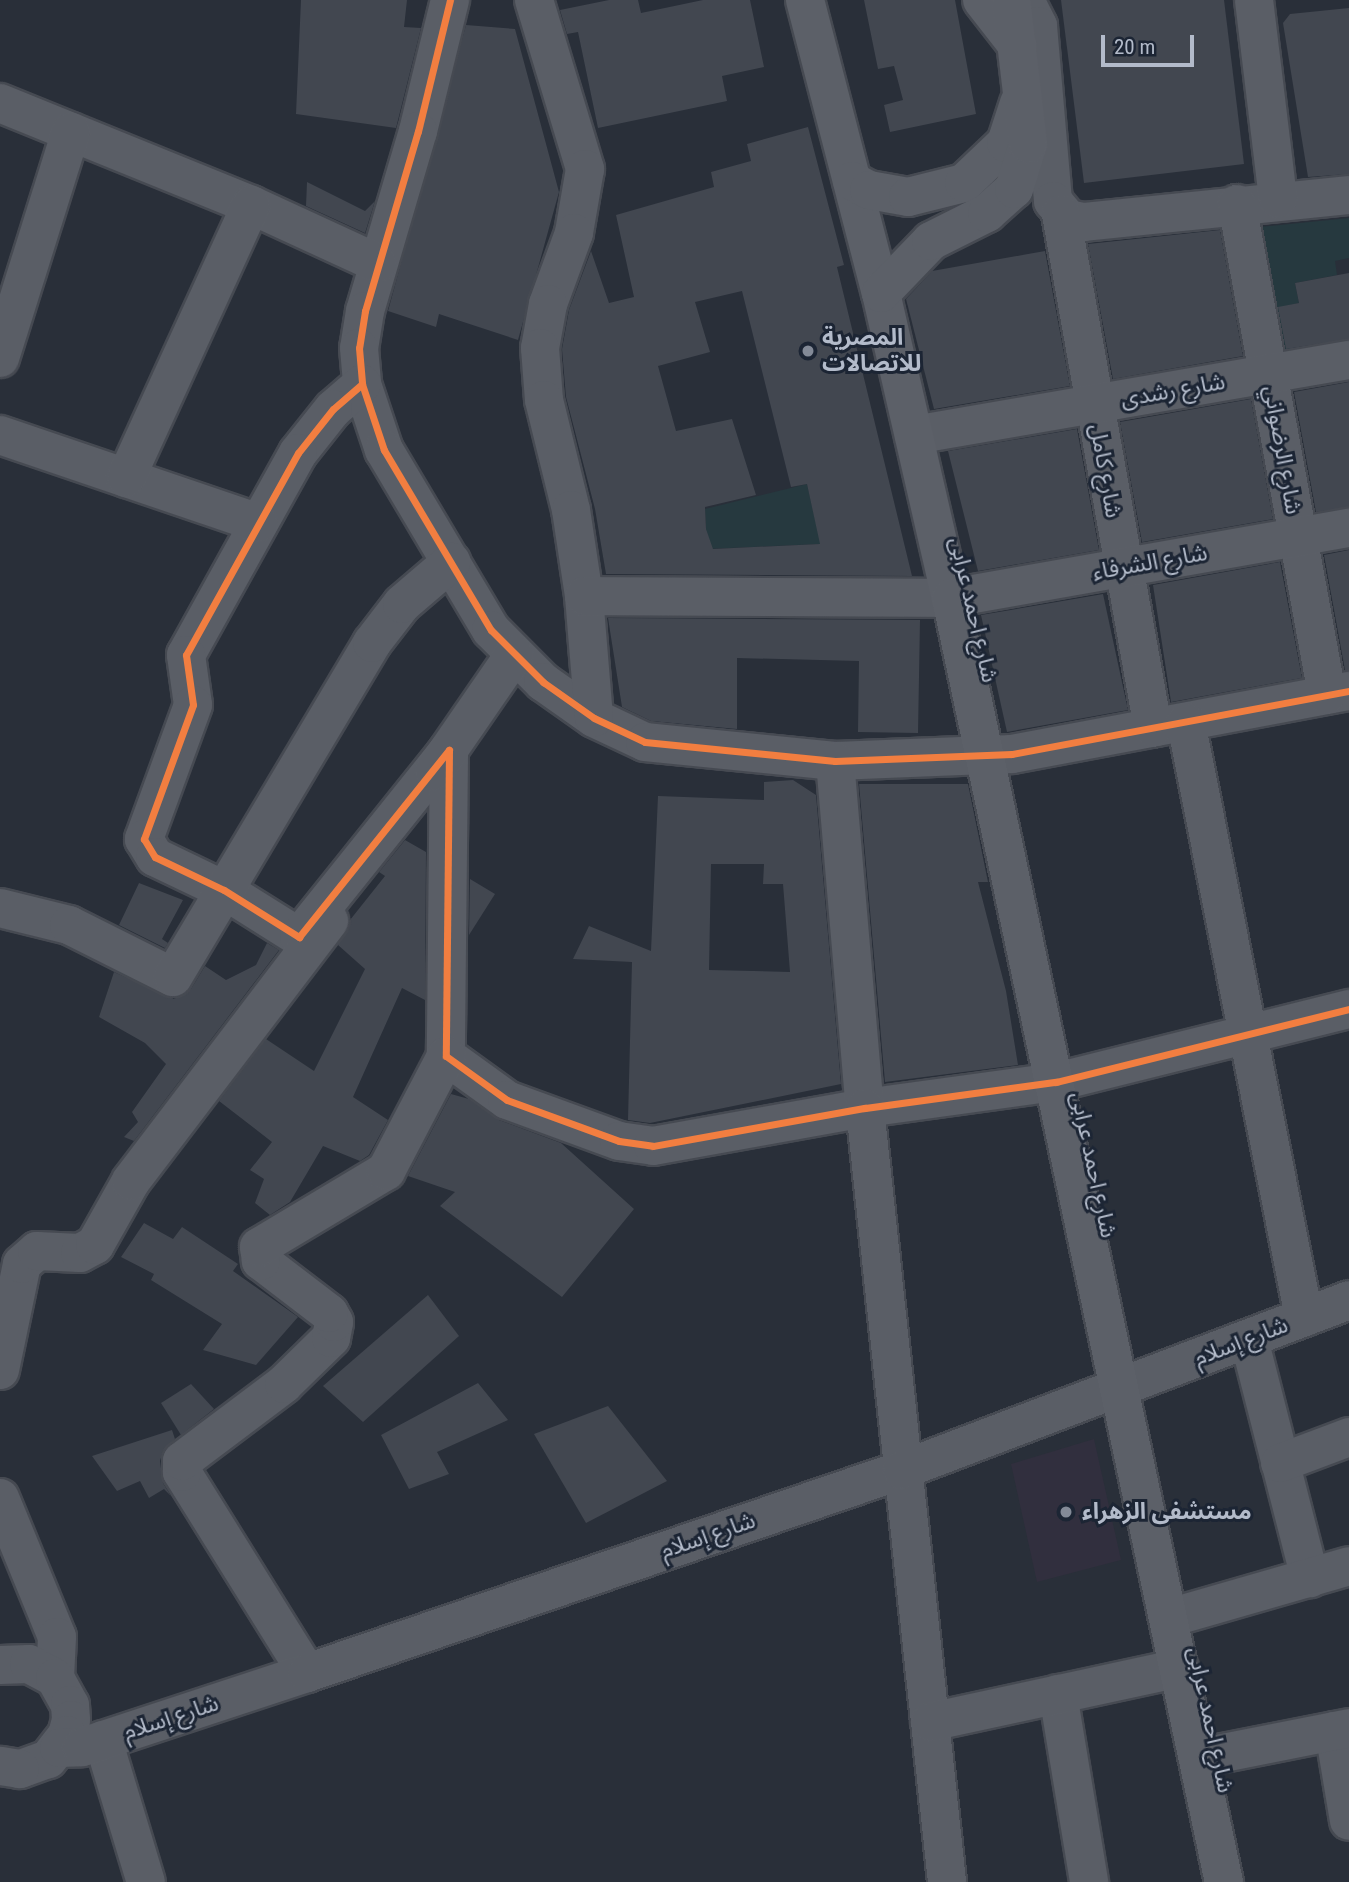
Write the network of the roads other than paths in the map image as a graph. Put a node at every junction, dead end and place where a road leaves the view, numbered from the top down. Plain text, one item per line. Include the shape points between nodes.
1 (450, 0) edge
2 (534, 0) edge
3 (805, 0) edge
4 (982, 0) edge
5 (1011, 0) edge
6 (1025, 0) edge
7 (1254, 0) edge
8 (1018, 46) junction
9 (1021, 91) junction
10 (0, 103) edge
11 (71, 132) junction
12 (852, 181) junction
13 (1349, 195) edge
14 (1278, 199) junction
15 (1237, 204) junction
16 (251, 205) junction
17 (1062, 214) junction
18 (376, 263) junction
19 (881, 293) junction
20 (0, 358) edge
21 (1349, 360) edge
22 (1269, 374) junction
23 (362, 384) junction
24 (1093, 405) junction
25 (0, 435) edge
26 (914, 435) junction
27 (126, 478) junction
28 (258, 523) junction
29 (1349, 527) edge
30 (1298, 537) junction
31 (450, 562) junction
32 (1122, 568) junction
33 (584, 596) junction
34 (951, 598) junction
35 (514, 655) junction
36 (1338, 693) edge
37 (594, 718) junction
38 (1170, 725) junction
39 (449, 750) junction
40 (986, 757) junction
41 (835, 761) junction
42 (224, 891) junction
43 (0, 908) edge
44 (1349, 1009) edge
45 (1249, 1034) junction
46 (446, 1056) junction
47 (1056, 1082) junction
48 (865, 1108) junction
49 (1349, 1300) edge
50 (1304, 1317) junction
51 (1249, 1339) junction
52 (0, 1370) edge
53 (1120, 1389) junction
54 (1349, 1437) edge
55 (1280, 1463) junction
56 (902, 1470) junction
57 (0, 1498) edge
58 (1349, 1566) edge
59 (1310, 1578) junction
60 (1169, 1618) junction
61 (0, 1665) edge
62 (1179, 1668) junction
63 (307, 1673) junction
64 (55, 1678) junction
65 (1058, 1694) junction
66 (930, 1722) junction
67 (1342, 1729) edge
68 (103, 1740) junction
69 (59, 1748) junction
70 (1198, 1758) junction
71 (0, 1766) edge
72 (1349, 1821) edge
73 (146, 1882) edge
74 (947, 1882) edge
75 (1089, 1882) edge
76 (1224, 1882) edge

1 - 18 street via 418,131
2 - 33 street via 584,169 574,233 548,304 540,348 544,400 571,510
3 - 12 main road, شارع احمد عرابى
4 - 8 main road
5 - 8 main road
6 - 17 street, شارع كامل via 1038,26 1053,201
7 - 14 street
8 - 9 main road
9 - 12 main road via 1006,143 964,183 908,197 869,190
9 - 19 main road via 1028,144 1014,189 988,213 931,241
10 - 11 street
11 - 16 street
11 - 20 street
12 - 19 main road, شارع احمد عرابى
13 - 14 street
14 - 15 street
15 - 17 street via 1084,222
15 - 22 street, شارع الرضواني
16 - 18 street
16 - 27 street
17 - 24 street, شارع كامل
18 - 23 street via 359,348
19 - 26 main road, شارع احمد عرابى
21 - 22 street, شارع رشدى
22 - 24 street, شارع رشدى
22 - 30 street, شارع الرضواني
23 - 28 street via 315,429
23 - 31 street via 384,450
24 - 26 street, شارع رشدى
24 - 32 street, شارع كامل
25 - 27 street
26 - 34 main road, شارع احمد عرابى
27 - 28 street
28 - 42 street via 186,655 193,705 144,839 155,857
29 - 30 street, شارع الشرفاء
30 - 32 street, شارع الشرفاء
30 - 36 street, شارع الرضواني
31 - 35 street via 491,630
31 - 42 street via 402,604 372,643
32 - 34 street, شارع الشرفاء
32 - 38 street, شارع كامل
33 - 34 street, شارع الشرفاء
33 - 37 street
34 - 40 main road, شارع احمد عرابى
35 - 37 street
35 - 39 street
36 - 38 street
37 - 41 street via 645,742
38 - 40 street
38 - 45 street, شارع كامل
39 - 42 street via 299,937
39 - 46 street
39 - 52 street via 301,960 131,1181 95,1245 80,1253 37,1251 22,1264
40 - 41 street
40 - 47 main road, شارع احمد عرابى
41 - 48 street
42 - 43 street via 178,972 166,978 136,957 69,925
44 - 45 street
45 - 47 street
45 - 50 street, شارع كامل
46 - 48 street via 507,1100 619,1141 653,1146
46 - 63 street via 386,1171 259,1247 261,1261 329,1313 334,1322 331,1338 284,1384 182,1461 183,1472
47 - 48 street
47 - 53 main road, شارع احمد عرابى
48 - 56 street
49 - 50 street, شارع إسلام
50 - 51 street, شارع إسلام
51 - 53 street, شارع إسلام
51 - 55 street
53 - 56 street, شارع إسلام
53 - 60 main road, شارع احمد عرابى
54 - 55 street
55 - 59 street
56 - 63 street, شارع إسلام
56 - 66 street
57 - 64 street via 57,1637
58 - 59 street
59 - 60 street
60 - 62 main road, شارع احمد عرابى
61 - 64 street via 29,1664
62 - 65 street
62 - 70 main road, شارع احمد عرابى
63 - 68 street, شارع إسلام
64 - 69 street via 70,1713
65 - 66 street
65 - 75 street
66 - 74 street
67 - 70 street
67 - 72 street
68 - 69 street, شارع إسلام
68 - 73 street
69 - 71 street via 35,1766
70 - 76 main road, شارع احمد عرابى

